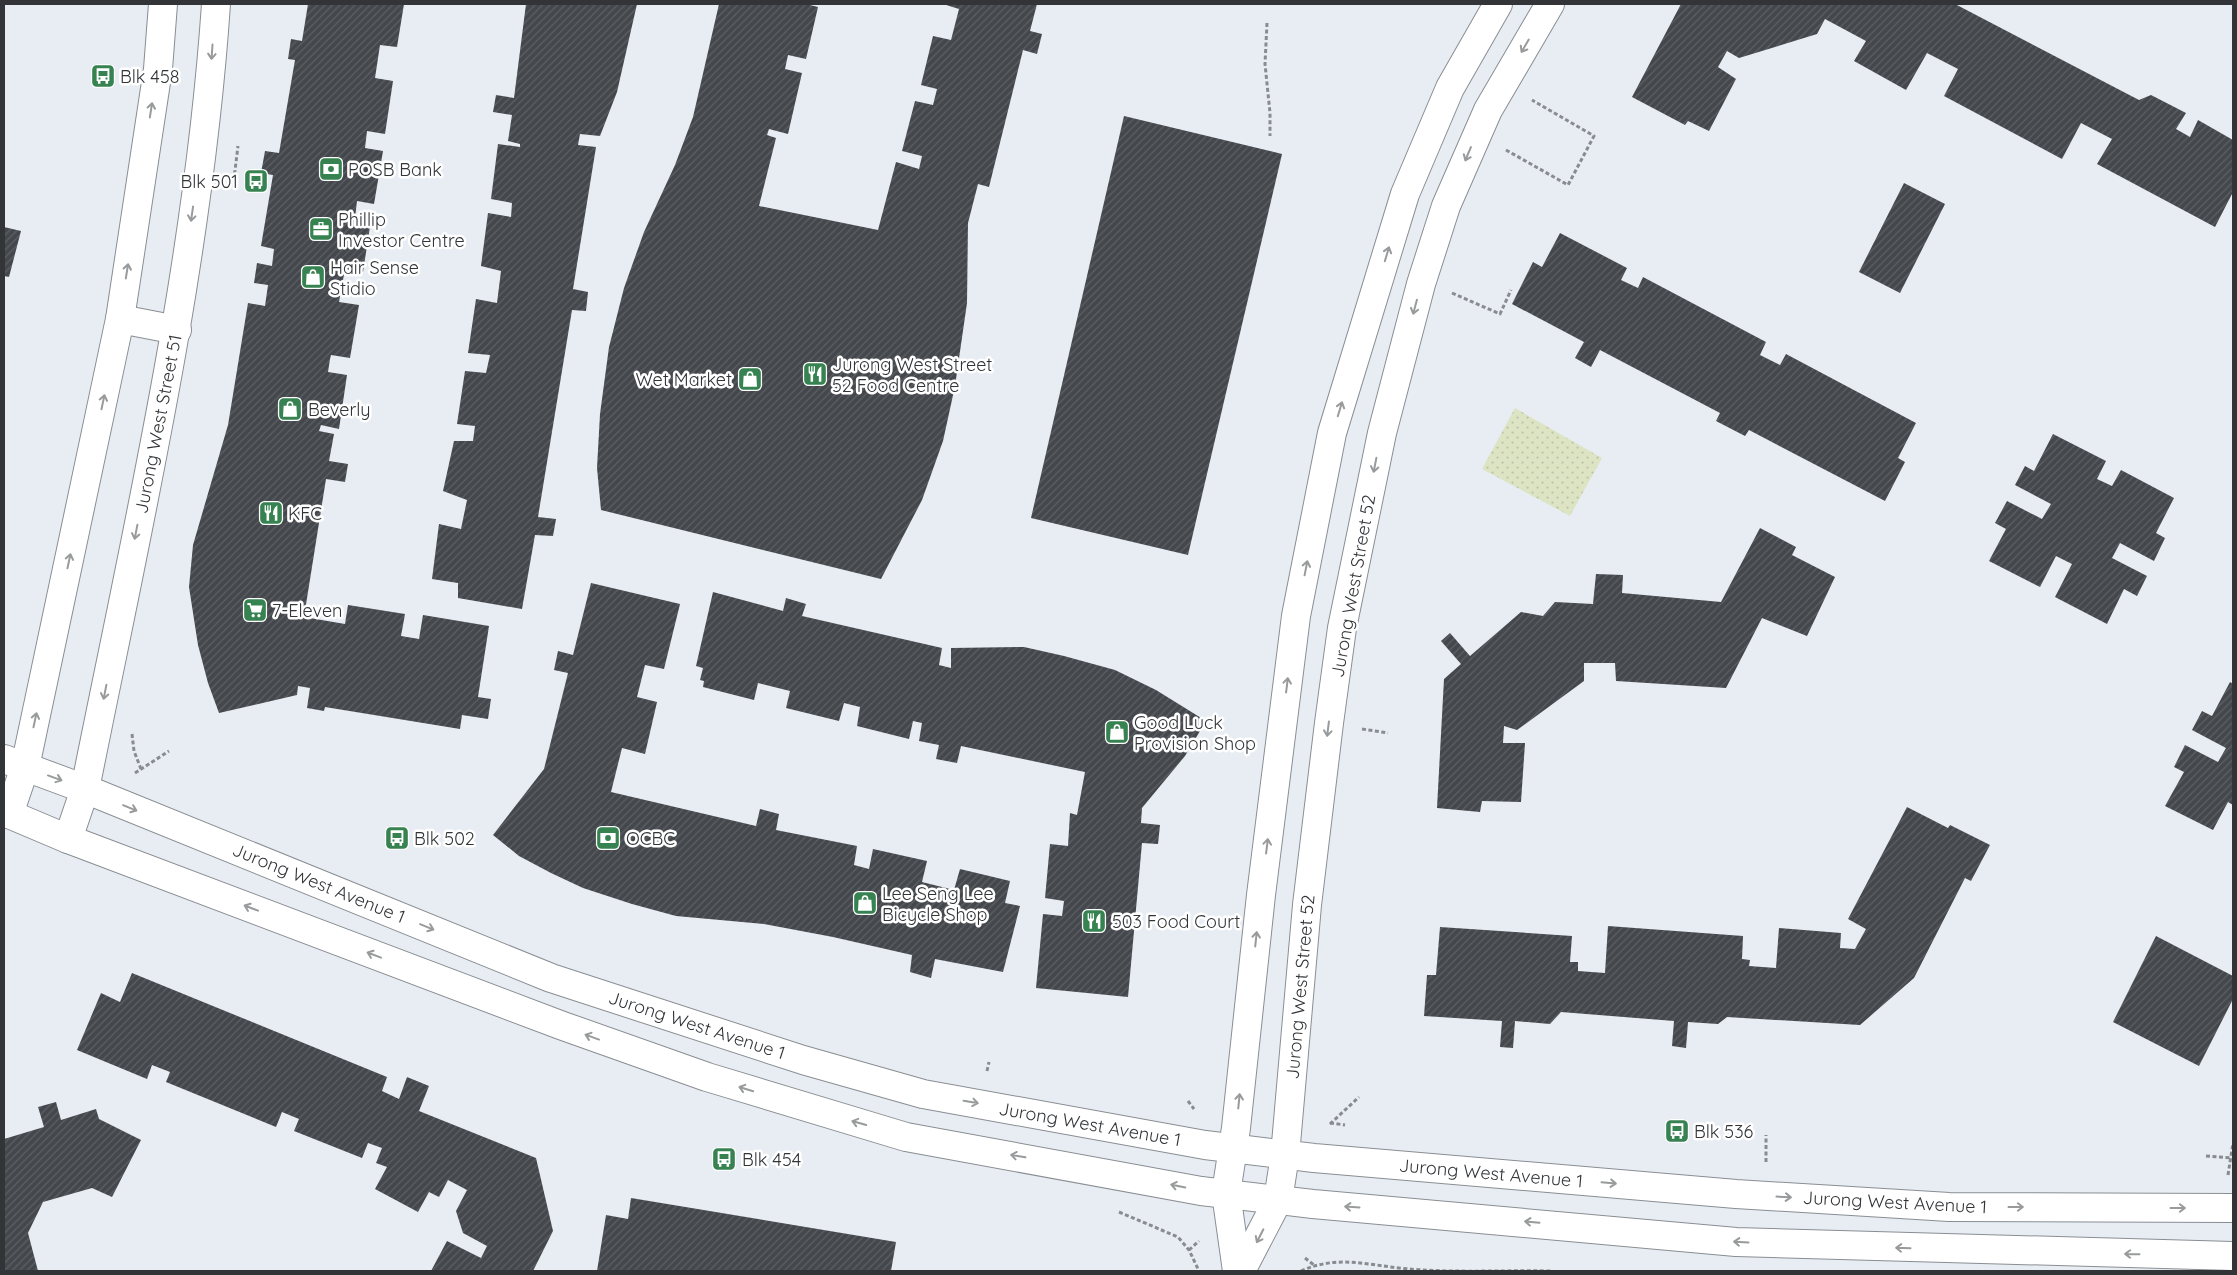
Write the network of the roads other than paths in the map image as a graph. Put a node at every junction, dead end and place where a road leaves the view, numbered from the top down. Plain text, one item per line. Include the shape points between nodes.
1 (163, 4) edge
2 (216, 4) edge
3 (1498, 4) edge
4 (1550, 4) edge
5 (120, 319) junction
6 (176, 330) junction
7 (14, 763) edge
8 (85, 789) junction
9 (6, 813) edge
10 (68, 839) junction
11 (1233, 1149) junction
12 (1284, 1155) junction
13 (1226, 1193) junction
14 (1278, 1200) junction
15 (2233, 1208) edge
16 (2233, 1256) edge
17 (1237, 1271) edge
18 (1241, 1271) edge

5 -> 1 street via 158,69
2 -> 6 street, Jurong West Street 51 via 211,78
11 -> 3 street via 1296,616 1332,433 1405,194 1450,88
4 -> 12 street, Jurong West Street 52 via 1488,110 1446,206 1421,284 1382,433 1342,628 1307,905
5 - 6 street
7 -> 5 street
6 -> 8 street, Jurong West Street 51
7 -> 8 street, Jurong West Avenue 1
7 - 9 street
8 - 10 street, Jurong West Street 51
8 -> 11 street, Jurong West Avenue 1 via 551,978 803,1060 923,1094
9 - 10 street
13 -> 10 street via 906,1137 707,1078
11 - 12 street, Jurong West Avenue 1
11 - 13 street
12 - 14 street, Jurong West Street 52
12 -> 15 street, Jurong West Avenue 1 via 1736,1194 1949,1207
13 - 14 street
13 - 17 street
16 -> 14 street via 1736,1242
14 -> 18 street, Jurong West Street 52

